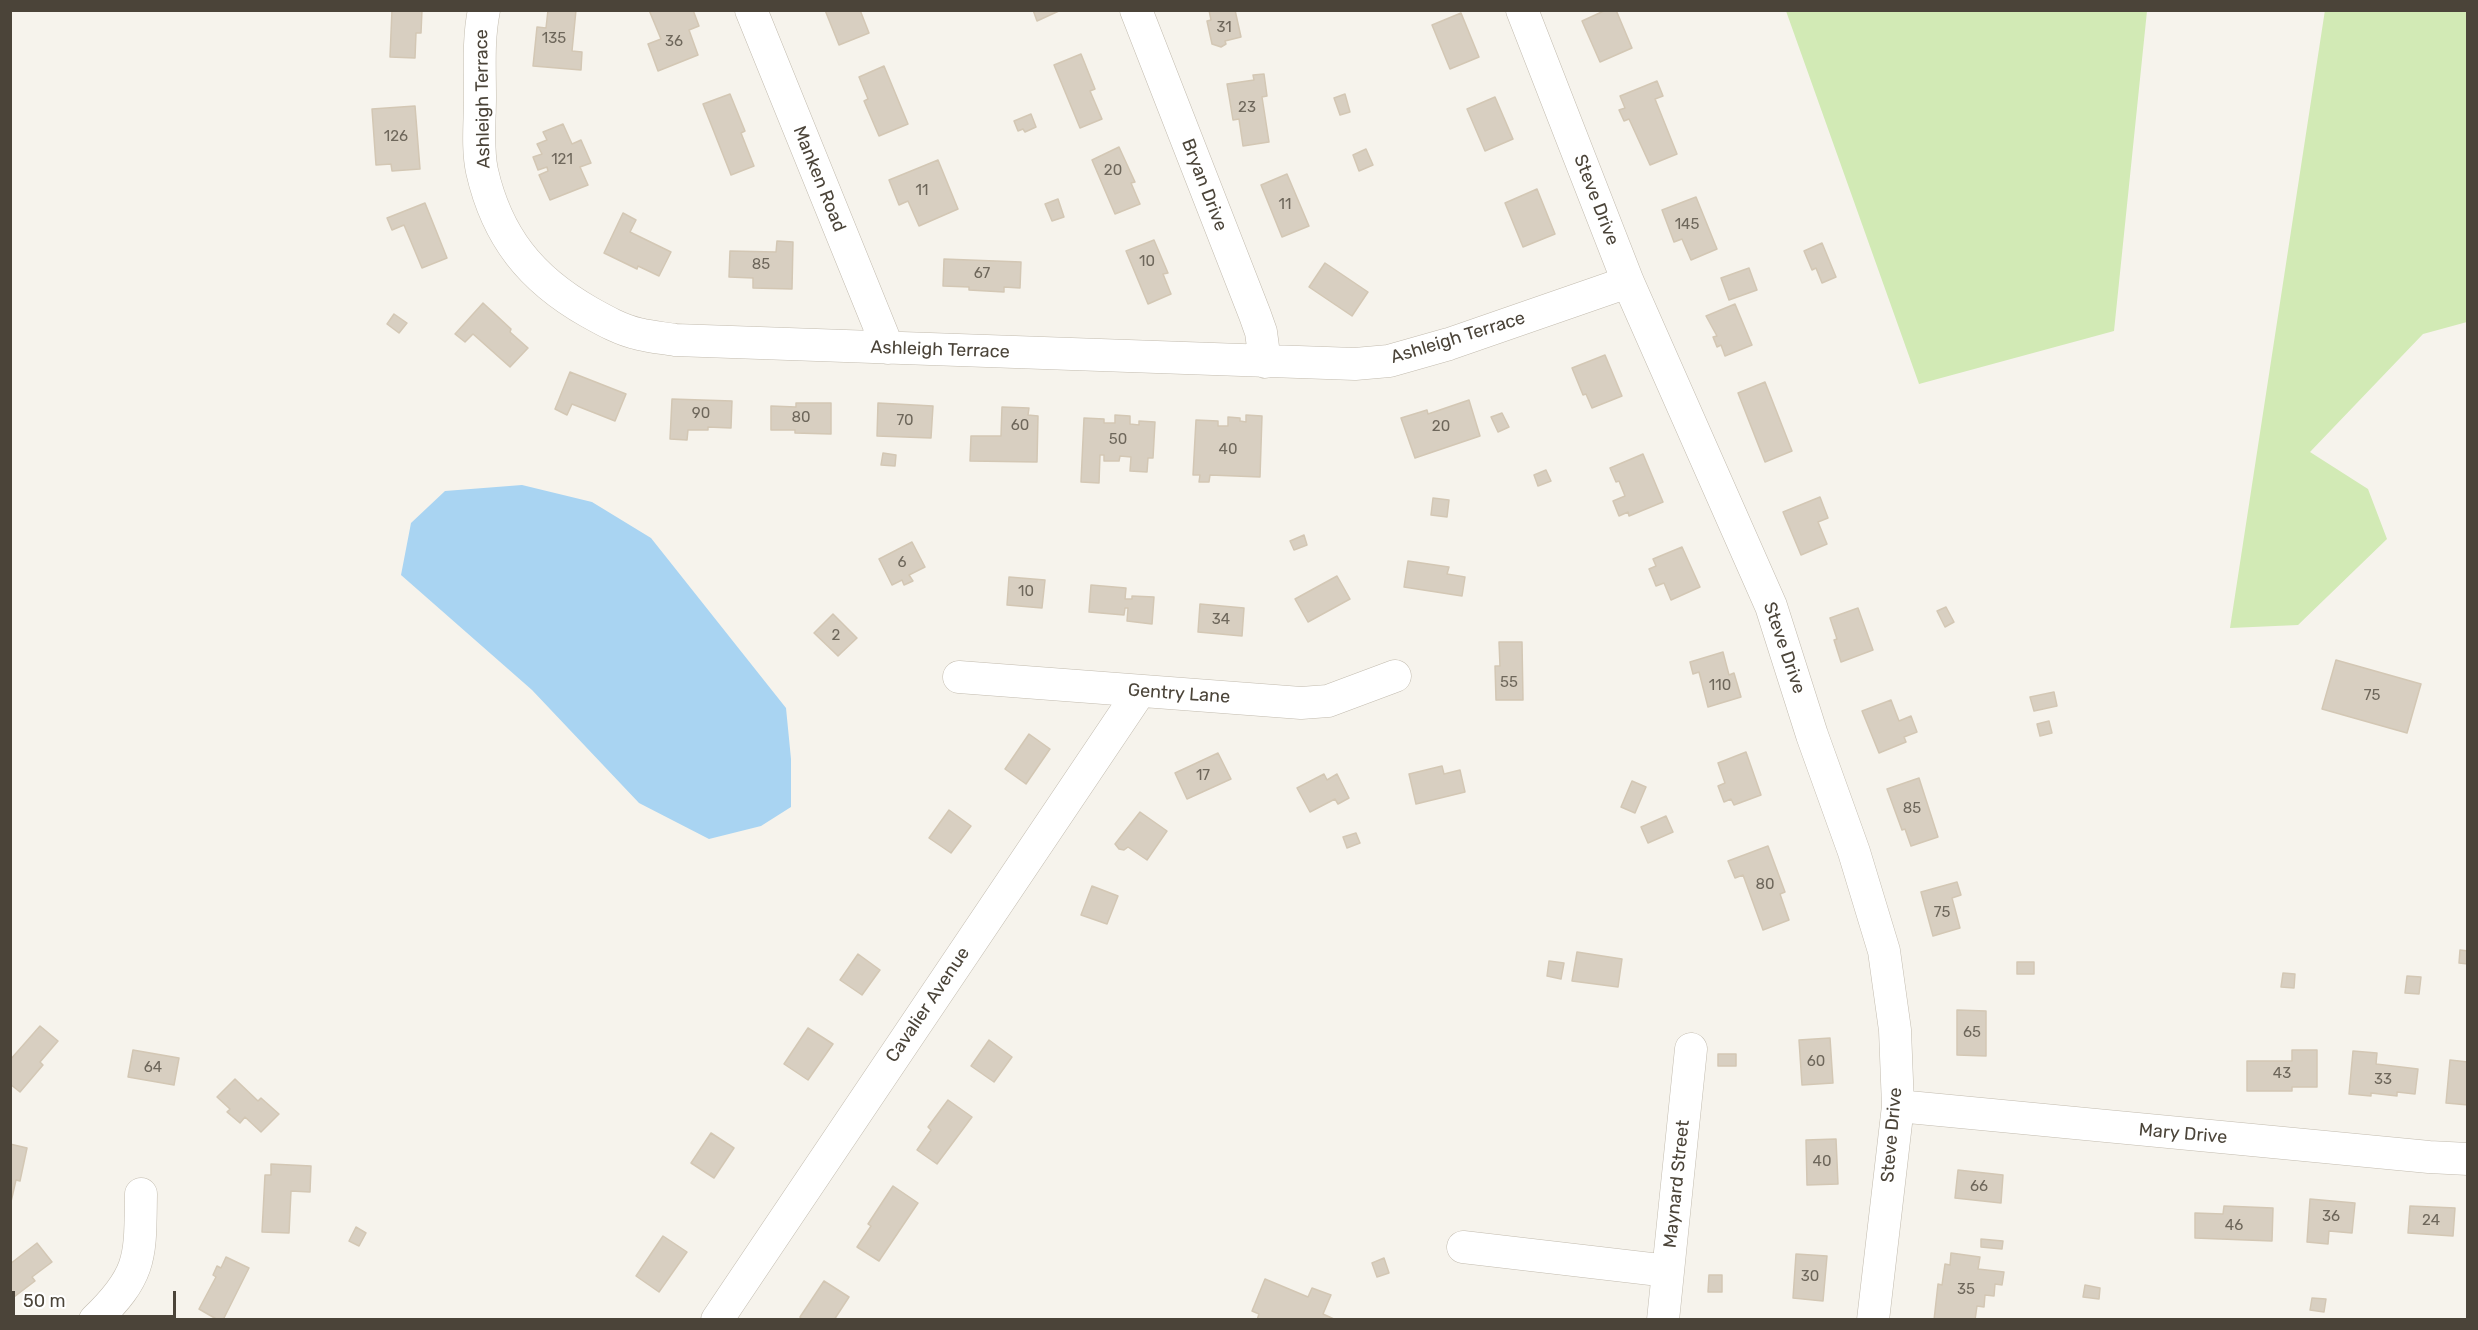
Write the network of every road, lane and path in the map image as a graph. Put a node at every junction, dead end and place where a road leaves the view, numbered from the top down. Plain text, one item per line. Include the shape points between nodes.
1 (484, 10) edge
2 (751, 10) edge
3 (1136, 10) edge
4 (1522, 10) edge
5 (1628, 282) junction
6 (888, 348) junction
7 (1265, 362) junction
8 (1395, 676) dead end
9 (959, 677) dead end
10 (1140, 691) junction
11 (1691, 1049) dead end
12 (1898, 1106) junction
13 (2468, 1159) edge
14 (141, 1194) dead end
15 (1463, 1247) dead end
16 (1668, 1271) junction
17 (95, 1320) edge
18 (717, 1320) edge
19 (1663, 1320) edge
20 (1873, 1320) edge

1 - 6 street, Ashleigh Terrace via 480,50 482,169 509,240 529,268 554,290 610,324 639,334 675,340
2 - 6 street, Manken Road
3 - 7 street, Bryan Drive via 1255,315
4 - 5 street, Steve Drive
5 - 7 street, Ashleigh Terrace via 1389,361
5 - 12 street, Steve Drive via 1771,606 1854,852 1884,951 1895,1030
6 - 7 street, Ashleigh Terrace
8 - 10 street, Gentry Lane via 1328,701
9 - 10 street, Gentry Lane
10 - 18 street, Cavalier Avenue
11 - 16 street, Maynard Street
12 - 13 street, Mary Drive
12 - 20 street, Steve Drive
14 - 17 street via 140,1250 133,1273 117,1298
15 - 16 street
16 - 19 street, Maynard Street

